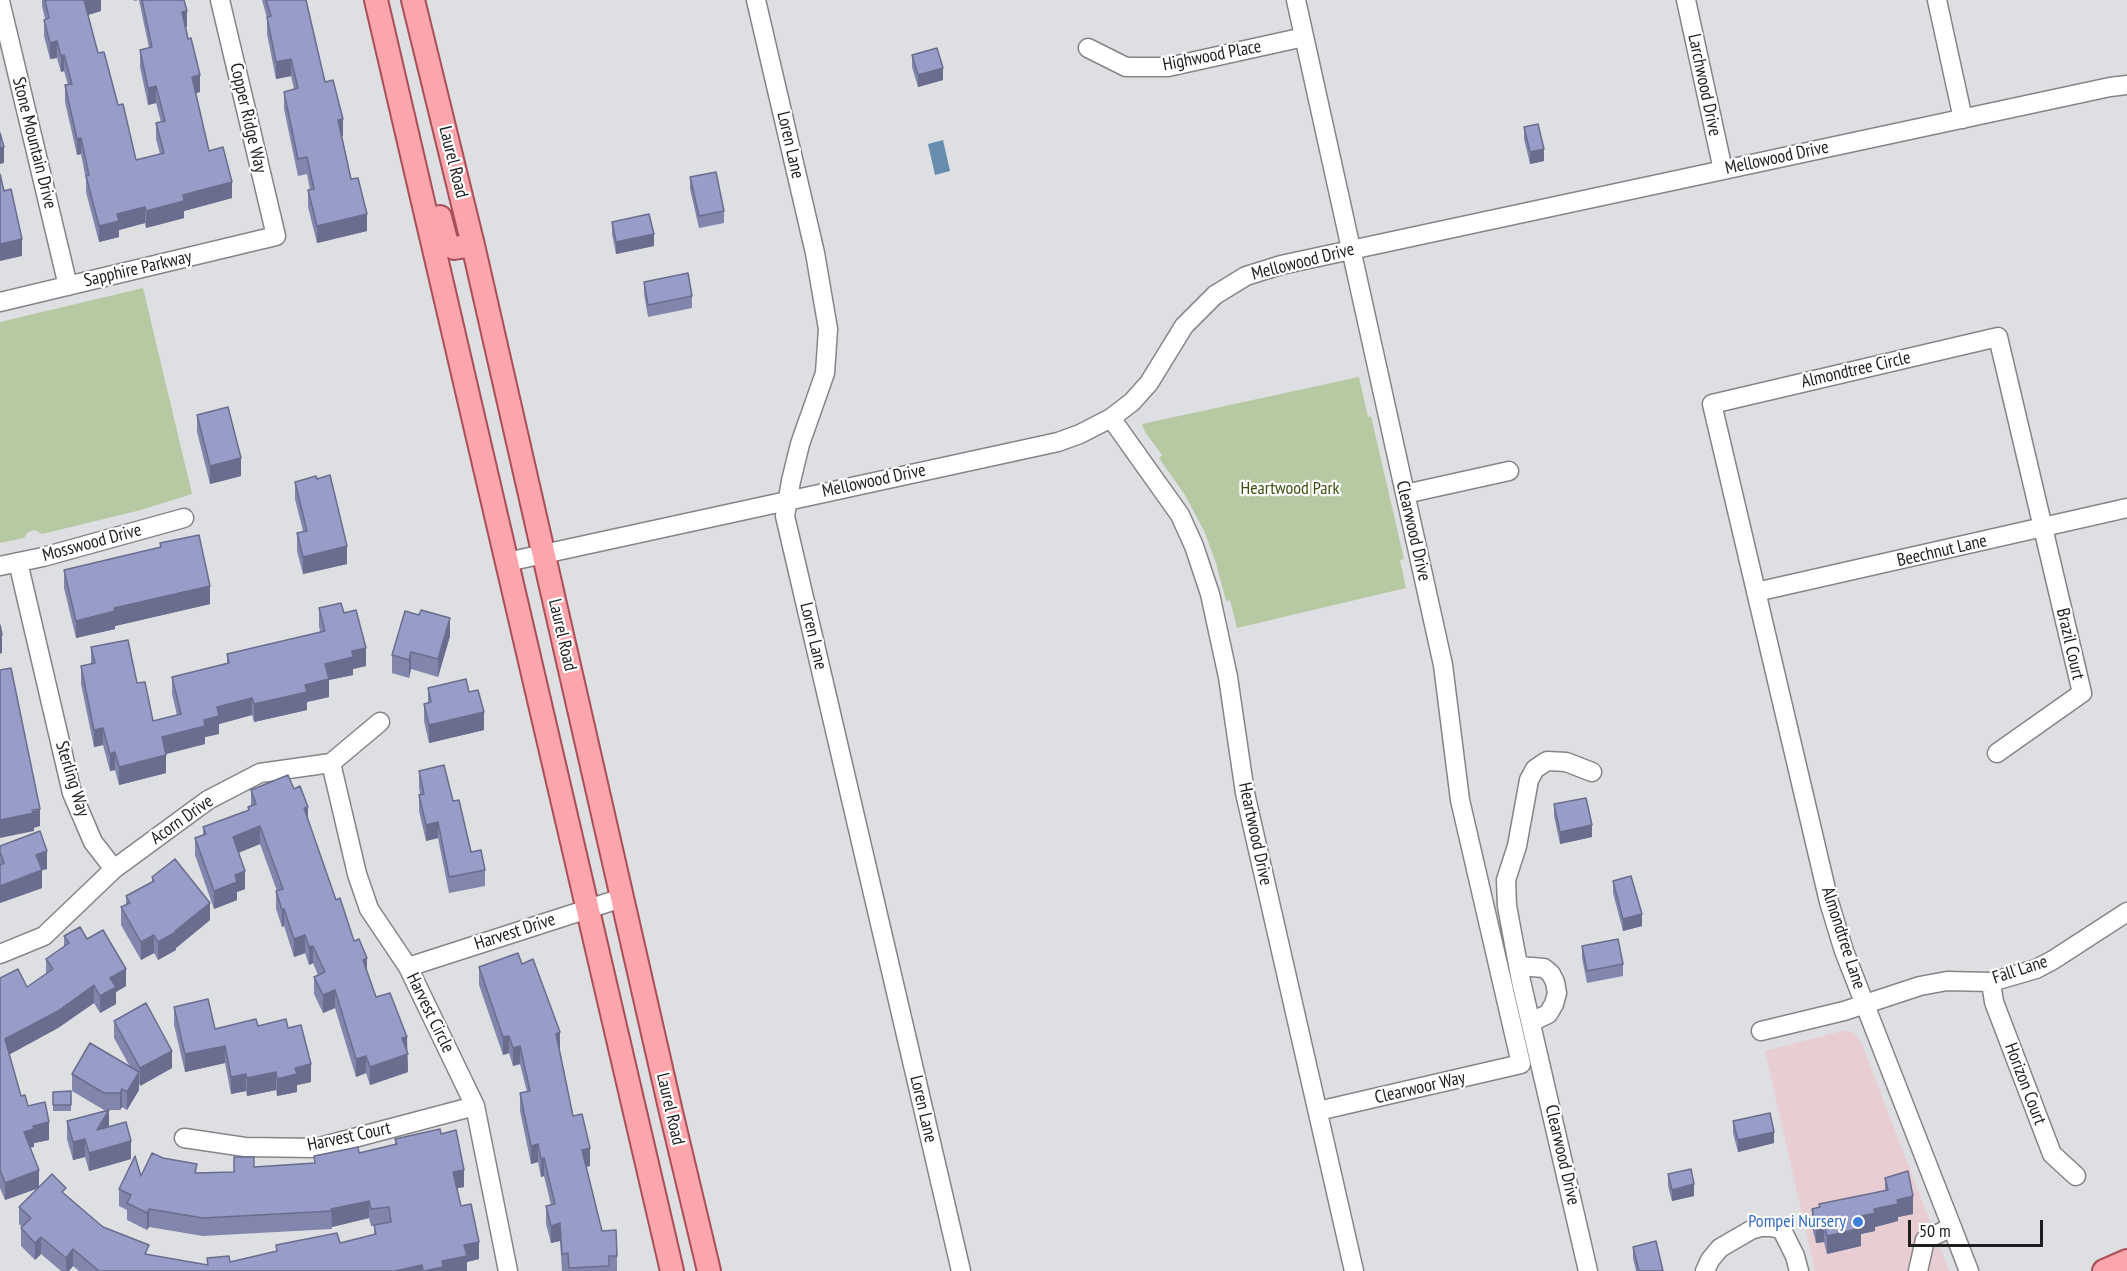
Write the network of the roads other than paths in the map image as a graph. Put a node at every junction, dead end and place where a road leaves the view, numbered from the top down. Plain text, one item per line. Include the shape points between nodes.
1 (220, 0) edge
2 (376, 0) edge
3 (413, 0) edge
4 (756, 0) edge
5 (1296, 0) edge
6 (1686, 0) edge
7 (1936, 0) edge
8 (0, 1) edge
9 (1304, 37) junction
10 (1088, 48) dead end
11 (2127, 85) edge
12 (1963, 119) junction
13 (1723, 170) junction
14 (417, 176) junction
15 (276, 236) joint
16 (473, 245) junction
17 (1351, 250) junction
18 (68, 286) junction
19 (0, 302) edge
20 (1111, 418) junction
21 (1509, 471) dead end
22 (1405, 494) junction
23 (787, 499) junction
24 (2127, 508) edge
25 (184, 518) dead end
26 (2043, 528) junction
27 (543, 553) junction
28 (507, 562) junction
29 (9, 564) edge
30 (1756, 592) junction
31 (380, 722) dead end
32 (1997, 753) dead end
33 (331, 763) junction
34 (1593, 772) dead end
35 (114, 869) junction
36 (622, 898) junction
37 (587, 909) junction
38 (2127, 912) edge
39 (0, 954) edge
40 (1519, 966) junction
41 (408, 967) junction
42 (1990, 982) junction
43 (1866, 1004) junction
44 (1533, 1030) junction
45 (1761, 1031) dead end
46 (1521, 1064) joint
47 (475, 1106) junction
48 (1318, 1111) junction
49 (184, 1138) dead end
50 (2076, 1176) dead end
51 (1952, 1227) junction
52 (2127, 1261) edge
53 (507, 1271) edge
54 (672, 1271) edge
55 (709, 1271) edge
56 (961, 1271) edge
57 (1354, 1271) edge
58 (1588, 1271) edge
59 (1705, 1271) edge
60 (1799, 1271) edge
61 (1918, 1271) edge
62 (1969, 1271) edge
63 (2104, 1271) edge

1 - 15 street, Copper Ridge Way
2 - 14 main road, Laurel Road
3 - 16 main road, Laurel Road
4 - 23 street, Loren Lane via 815,253 828,329 825,373 800,444
5 - 9 street, Clearwood Drive
6 - 13 street, Larchwood Drive
7 - 12 street
8 - 18 street, Stone Mountain Drive
9 - 10 street, Highwood Place via 1168,67 1126,67
9 - 17 street, Clearwood Drive
11 - 12 street, Mellowood Drive
12 - 13 street, Mellowood Drive
13 - 17 street, Mellowood Drive
14 - 16 main road via 438,209 447,244 454,248
14 - 28 main road, Laurel Road
15 - 18 street, Sapphire Parkway
16 - 27 main road, Laurel Road
17 - 20 street, Mellowood Drive via 1246,276 1215,295 1184,326 1149,383
17 - 22 street, Clearwood Drive
18 - 19 street, Sapphire Parkway
20 - 23 street, Mellowood Drive via 1058,442
20 - 48 street, Heartwood Drive via 1180,515 1210,594 1228,677 1245,793
21 - 22 street
22 - 46 street, Clearwood Drive via 1443,665 1460,800
23 - 27 street, Mellowood Drive
23 - 56 street, Loren Lane via 785,516
24 - 26 street, Beechnut Lane
25 - 29 street, Mosswood Drive
26 - 30 street, Beechnut Lane
26 - 30 street, Almondtree Circle via 1998,337 1712,404
26 - 32 street, Brazil Court via 2082,693
27 - 28 street, Mellowood Drive
27 - 36 main road, Laurel Road
28 - 37 main road, Laurel Road
29 - 35 street, Sterling Way via 45,682 72,793 93,842
30 - 43 street, Almondtree Lane via 1829,902
31 - 33 street
33 - 35 street, Acorn Drive via 261,773 208,800
33 - 41 street, Harvest Circle via 369,909
34 - 40 street, Clearwood Drive via 1566,762 1546,761 1534,769 1529,780 1517,846 1506,880
35 - 39 street, Acorn Drive via 44,936
36 - 37 street, Harvest Drive
36 - 55 main road, Laurel Road
37 - 41 street, Harvest Drive
37 - 54 main road, Laurel Road
38 - 42 street, Fall Lane via 2036,969
40 - 44 street, Clearwood Drive
40 - 44 street via 1544,968 1556,982 1554,1004
41 - 47 street, Harvest Circle
42 - 43 street, Fall Lane via 1947,981
42 - 50 street, Horizon Court via 1994,1002 2052,1154
43 - 45 street, Fall Lane
43 - 51 street, Almondtree Lane
44 - 58 street, Clearwood Drive
46 - 48 street, Clearwoor Way
47 - 49 street, Harvest Court via 316,1148 245,1147
47 - 53 street, Harvest Circle
48 - 57 street, Heartwood Drive
51 - 61 street via 1925,1240
51 - 62 street, Almondtree Lane
52 - 63 main road
59 - 60 street via 1720,1248 1761,1227 1782,1230

